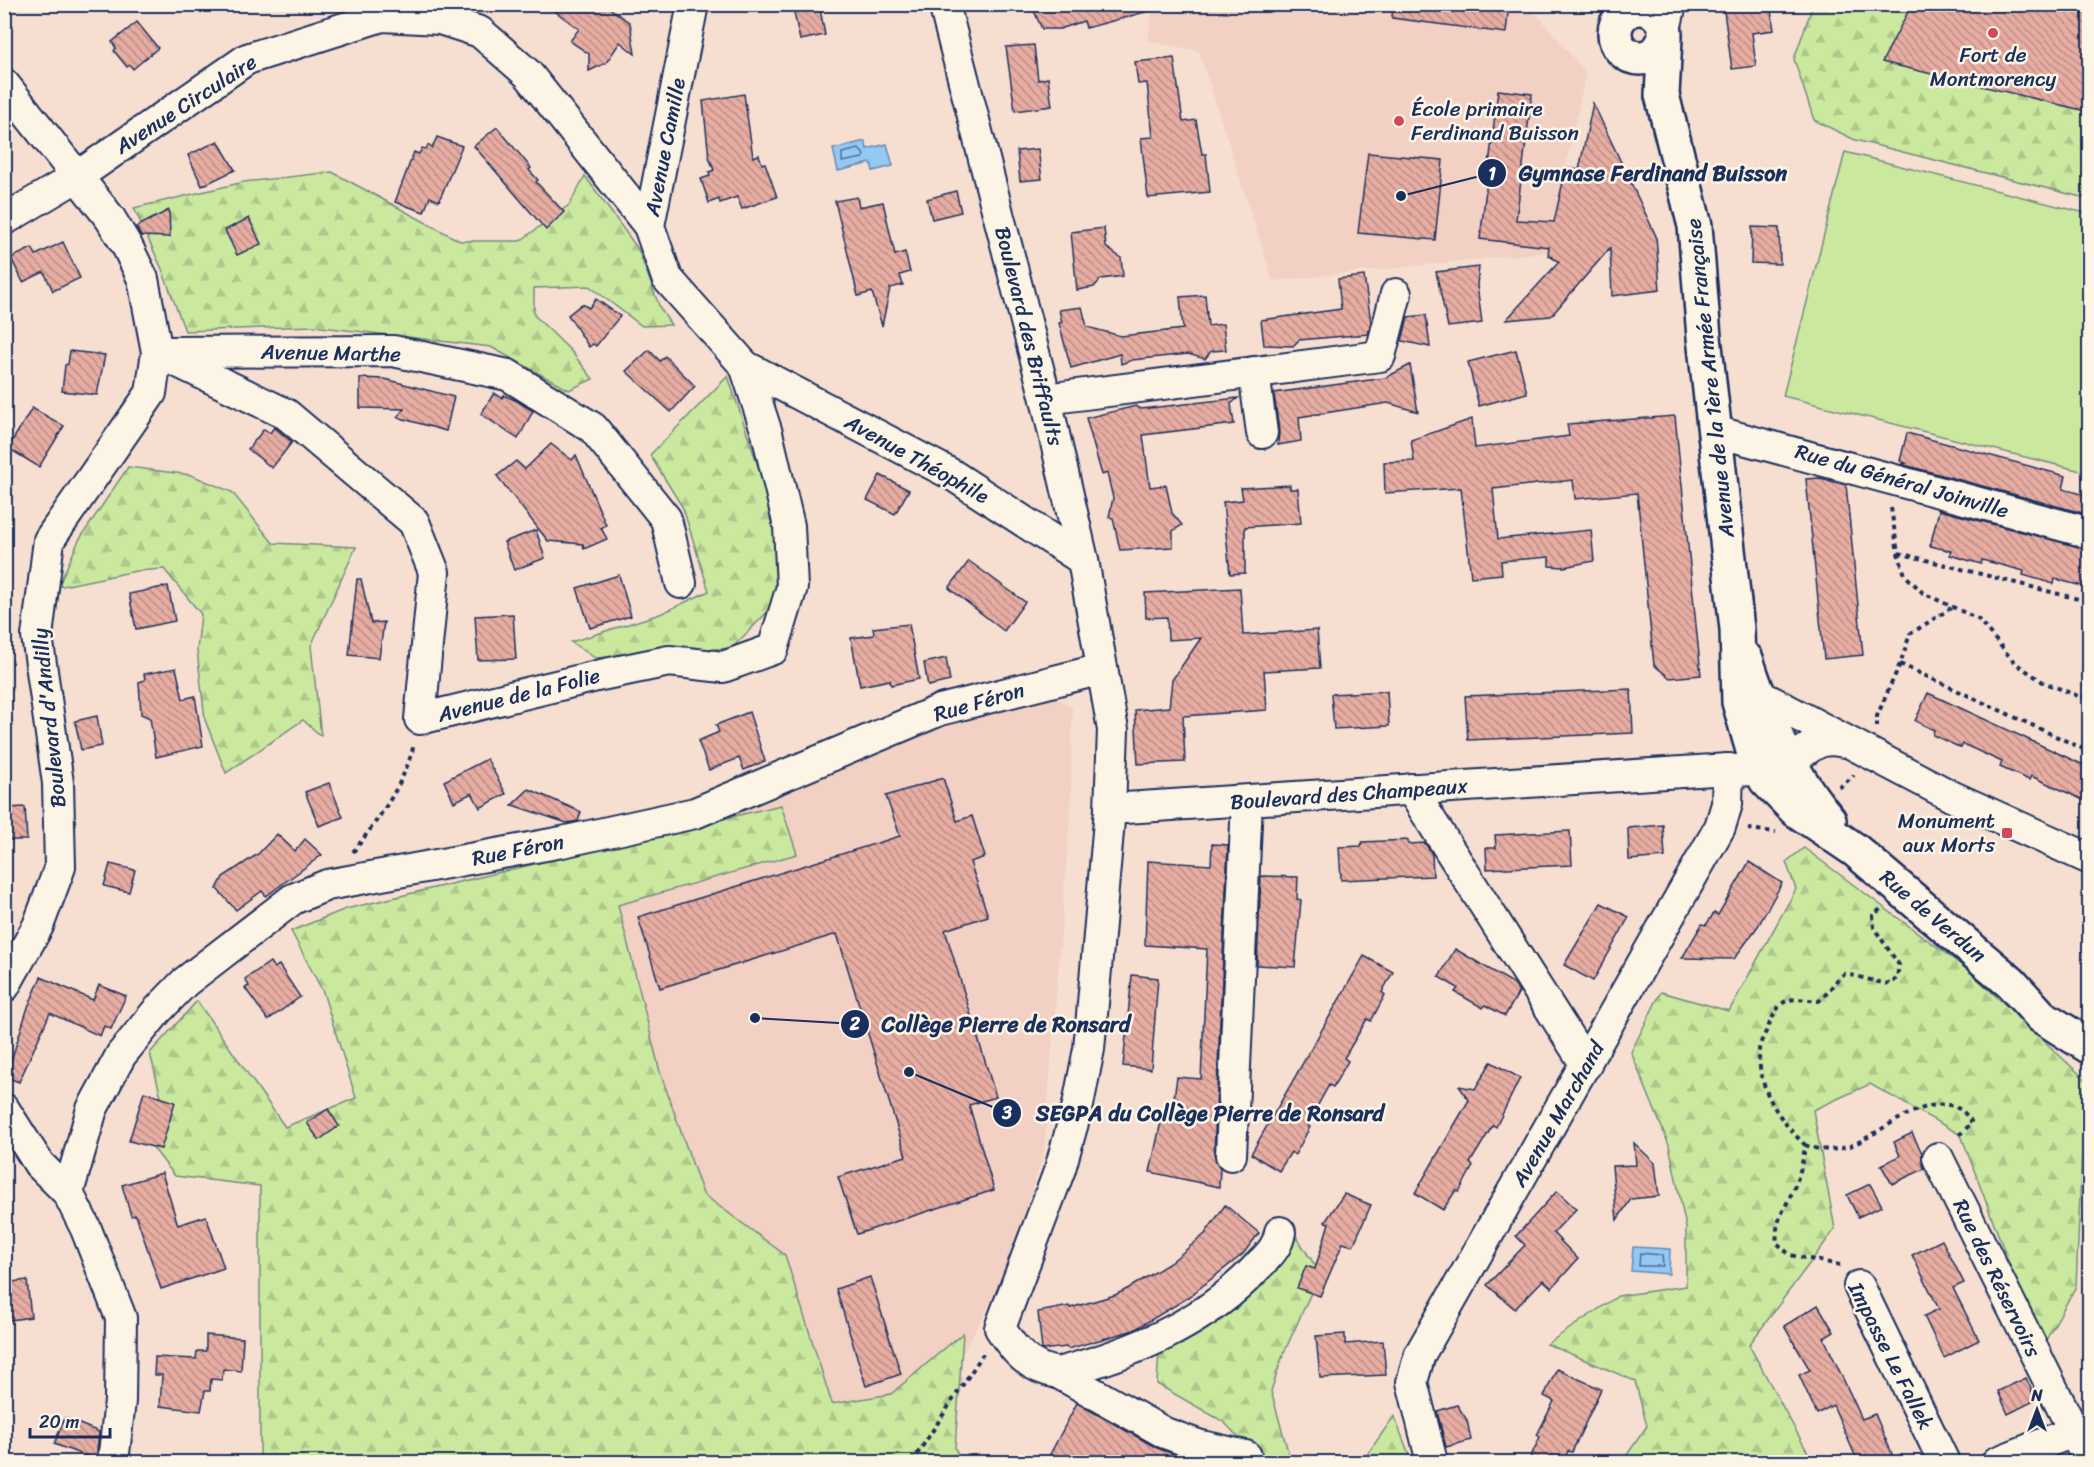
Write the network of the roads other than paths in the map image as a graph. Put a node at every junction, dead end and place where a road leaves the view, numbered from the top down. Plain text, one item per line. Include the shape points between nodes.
1 (693, 4) edge
2 (944, 4) edge
3 (1599, 4) edge
4 (1644, 21) edge
5 (4, 84) edge
6 (78, 176) junction
7 (4, 220) edge
8 (649, 226) junction
9 (1396, 294) dead end
10 (157, 352) junction
11 (745, 366) junction
12 (1254, 372) junction
13 (1046, 399) junction
14 (1714, 431) junction
15 (1262, 433) dead end
16 (2090, 533) edge
17 (1083, 560) junction
18 (681, 583) dead end
19 (1737, 629) junction
20 (1102, 669) junction
21 (1759, 695) junction
22 (1817, 727) junction
23 (1844, 742) junction
24 (1761, 758) junction
25 (1411, 789) junction
26 (1247, 801) junction
27 (1110, 820) junction
28 (2090, 859) edge
29 (2011, 983) junction
30 (4, 987) edge
31 (2090, 1024) edge
32 (2090, 1047) edge
33 (1586, 1065) junction
34 (4, 1109) edge
35 (1231, 1155) dead end
36 (1938, 1158) road end
37 (68, 1193) junction
38 (1280, 1232) dead end
39 (1859, 1286) road end
40 (1058, 1373) junction
41 (2073, 1432) junction
42 (1245, 1456) dead end
43 (113, 1462) edge
44 (1432, 1462) edge
45 (1944, 1462) edge
46 (1996, 1462) edge
47 (2089, 1462) edge

1 - 8 street, Avenue Camille
2 - 13 street, Boulevard des Briffaults
3 - 4 main road, Avenue de la 1ère Armée Française via 1612,25
4 - 14 main road, Avenue de la 1ère Armée Française via 1661,68 1662,95 1695,226
5 - 6 street, Boulevard d'Andilly
6 - 7 street, Avenue Circulaire
6 - 8 street, Avenue Circulaire via 247,59 382,16 440,20 480,32 528,74
6 - 10 street, Boulevard d'Andilly via 110,218 143,279
8 - 11 street, Avenue Camille via 666,278
9 - 12 street via 1380,356
10 - 11 street, Avenue de la Folie via 286,414 414,522 434,572 420,719 669,661 723,667 773,649 792,587 789,526 767,432
10 - 18 street, Avenue Marthe via 393,351 508,375 593,428 666,519
10 - 30 street, Boulevard d'Andilly via 151,393 49,540 37,636 58,783 60,867 38,926
11 - 17 street, Avenue Théophile via 951,474
12 - 13 street
12 - 15 street
13 - 17 street, Boulevard des Briffaults
14 - 16 street, Rue du Général Joinville
14 - 19 main road, Avenue de la 1ère Armée Française
17 - 20 street, Boulevard des Briffaults
19 - 21 main road, Avenue de la 1ère Armée Française
19 - 24 main road, Avenue de la 1ère Armée Française via 1738,702
20 - 27 street via 1113,730
20 - 37 street, Rue Féron via 940,711 695,813 327,885 293,898 185,982 121,1055 92,1109
21 - 22 street
21 - 24 main road, Avenue de la 1ère Armée Française
22 - 23 street
22 - 24 street via 1795,727
23 - 24 street via 1821,740
23 - 28 street
24 - 25 street, Boulevard des Champeaux
24 - 29 main road, Rue de Verdun via 1811,797 1855,850
24 - 33 street, Avenue Marchand via 1727,804 1720,827
25 - 26 street, Boulevard des Champeaux
25 - 33 street
26 - 27 street, Boulevard des Champeaux
26 - 35 street
27 - 40 street via 1089,1049 1078,1105 1060,1169 1000,1328 1028,1363
29 - 31 main road, Rue de Verdun
29 - 32 main road, Rue de Verdun via 2041,1016
33 - 44 street, Avenue Marchand via 1420,1354 1412,1382
34 - 37 street via 39,1164
36 - 41 street, Rue des Réservoirs
37 - 43 street via 121,1318 120,1401
38 - 40 street via 1272,1252 1248,1278 1203,1315 1102,1362
39 - 45 street, Impasse Le Fallek
40 - 42 street via 1165,1433
41 - 46 street
41 - 47 street, Rue des Réservoirs

